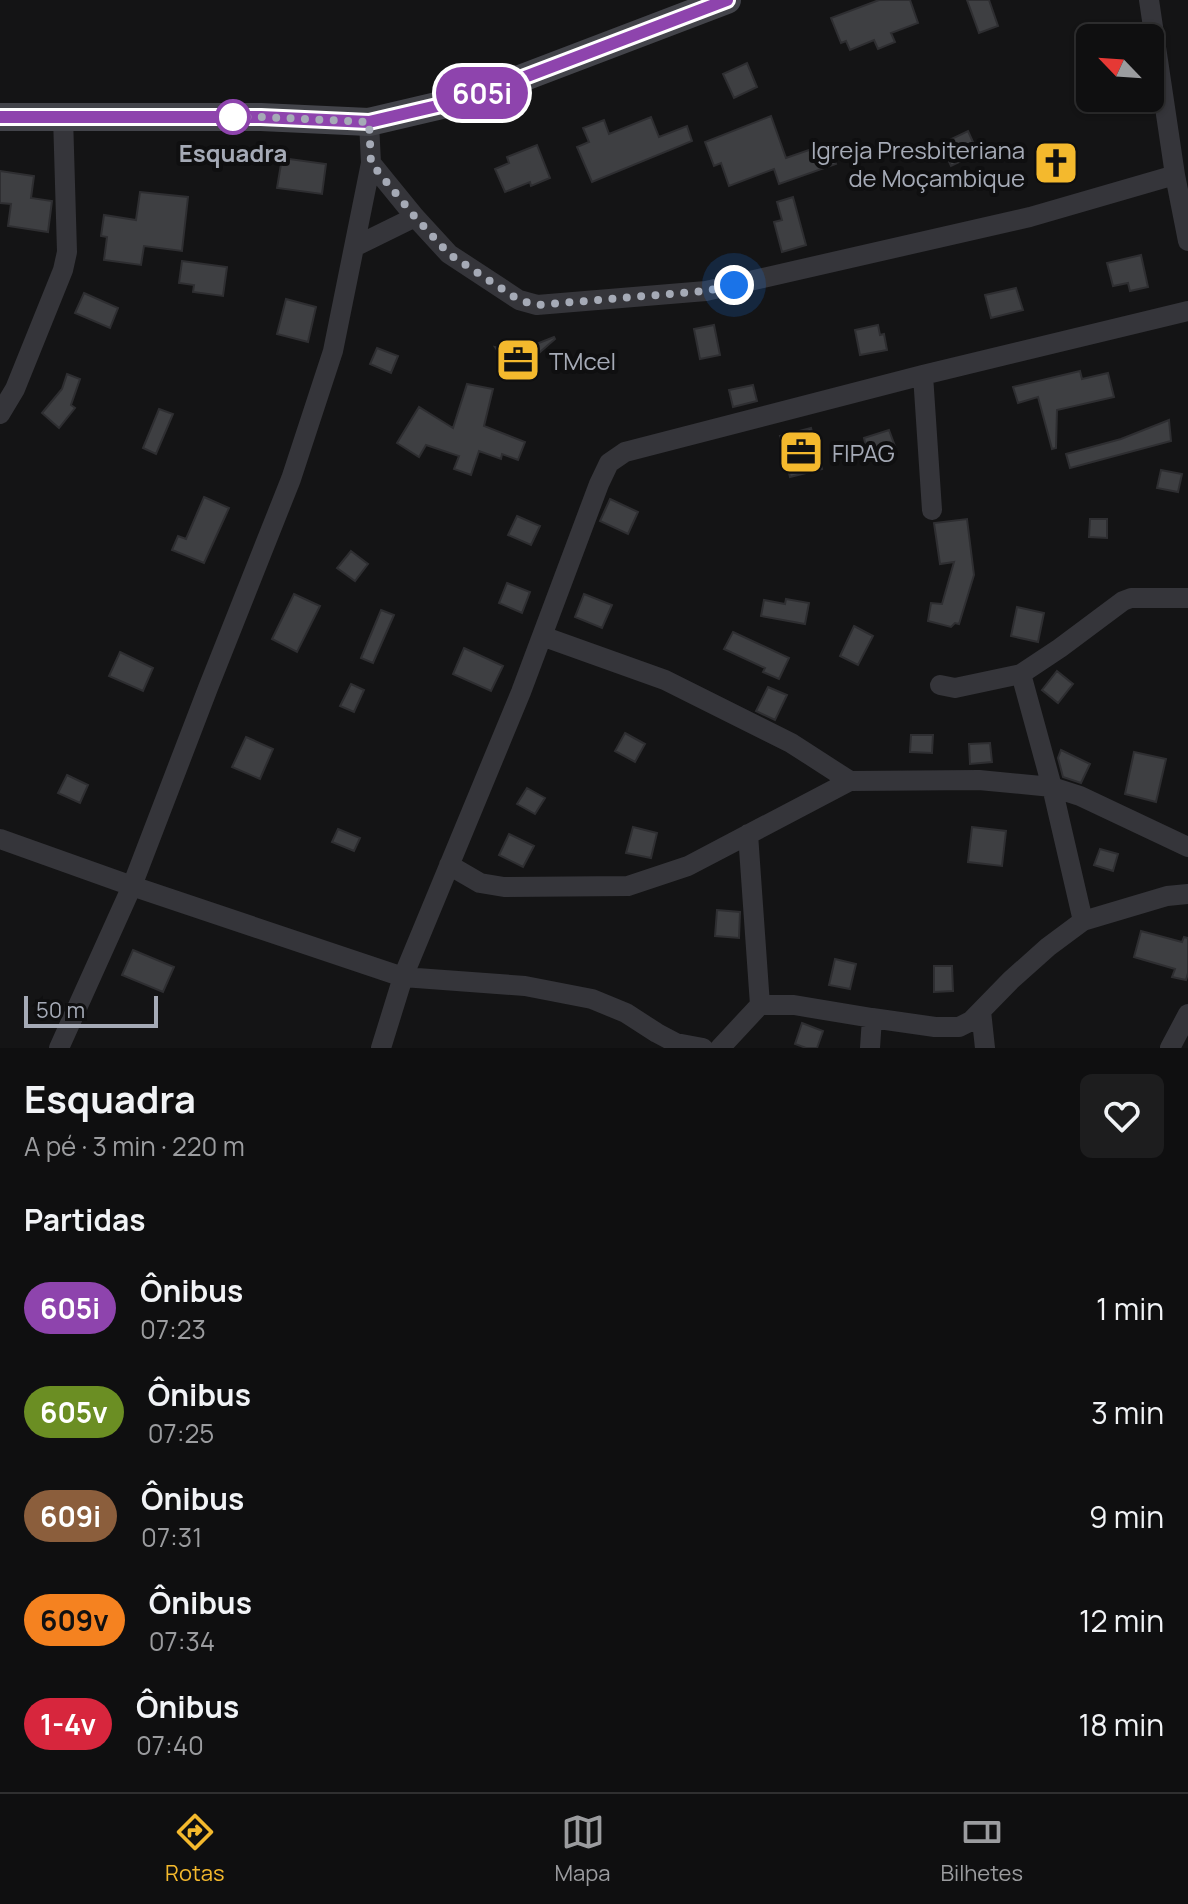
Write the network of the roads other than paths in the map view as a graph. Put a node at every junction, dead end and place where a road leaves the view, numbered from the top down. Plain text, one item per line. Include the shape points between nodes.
1 (727, 0) edge
2 (1149, 0) edge
3 (63, 116) junction
4 (0, 117) edge
5 (369, 122) junction
6 (371, 163) junction
7 (1175, 175) junction
8 (415, 217) junction
9 (1188, 241) edge
10 (354, 247) junction
11 (1188, 311) edge
12 (923, 375) junction
13 (0, 414) edge
14 (932, 510) dead end
15 (1188, 598) edge
16 (542, 636) junction
17 (1021, 674) junction
18 (940, 685) dead end
19 (850, 781) junction
20 (1052, 787) junction
21 (748, 834) junction
22 (0, 839) edge
23 (1188, 847) edge
24 (449, 865) junction
25 (132, 886) junction
26 (1188, 894) edge
27 (1083, 921) junction
28 (403, 977) junction
29 (760, 1005) junction
30 (981, 1011) junction
31 (1188, 1014) edge
32 (872, 1018) junction
33 (386, 1046) edge
34 (59, 1048) edge
35 (703, 1048) edge
36 (720, 1048) edge
37 (870, 1048) edge
38 (985, 1048) edge
39 (1170, 1048) edge

1 - 5 main road via 467,99
2 - 7 street
3 - 4 main road
3 - 5 main road
3 - 13 street via 67,252 15,389
5 - 6 street
6 - 8 street
6 - 10 street
7 - 8 street via 1030,217 706,291 537,305 519,300 449,254
7 - 9 street
8 - 10 street
10 - 25 street via 333,351 291,479
11 - 12 street
12 - 14 street
12 - 16 street via 625,452 609,463 599,484
15 - 17 street via 1123,601
16 - 19 street via 665,680 791,743
16 - 24 street
17 - 18 street via 955,688
17 - 20 street
19 - 20 street via 979,780
19 - 21 street
20 - 23 street
20 - 27 street
21 - 24 street via 688,866 628,886 504,887 480,883
21 - 29 street
22 - 25 street
24 - 28 street
25 - 28 street
25 - 34 street
26 - 27 street
27 - 30 street
28 - 33 street
28 - 35 street via 525,986 592,999 676,1043
29 - 32 street
29 - 36 street
30 - 32 street via 959,1027
30 - 38 street
31 - 39 street
32 - 37 street

